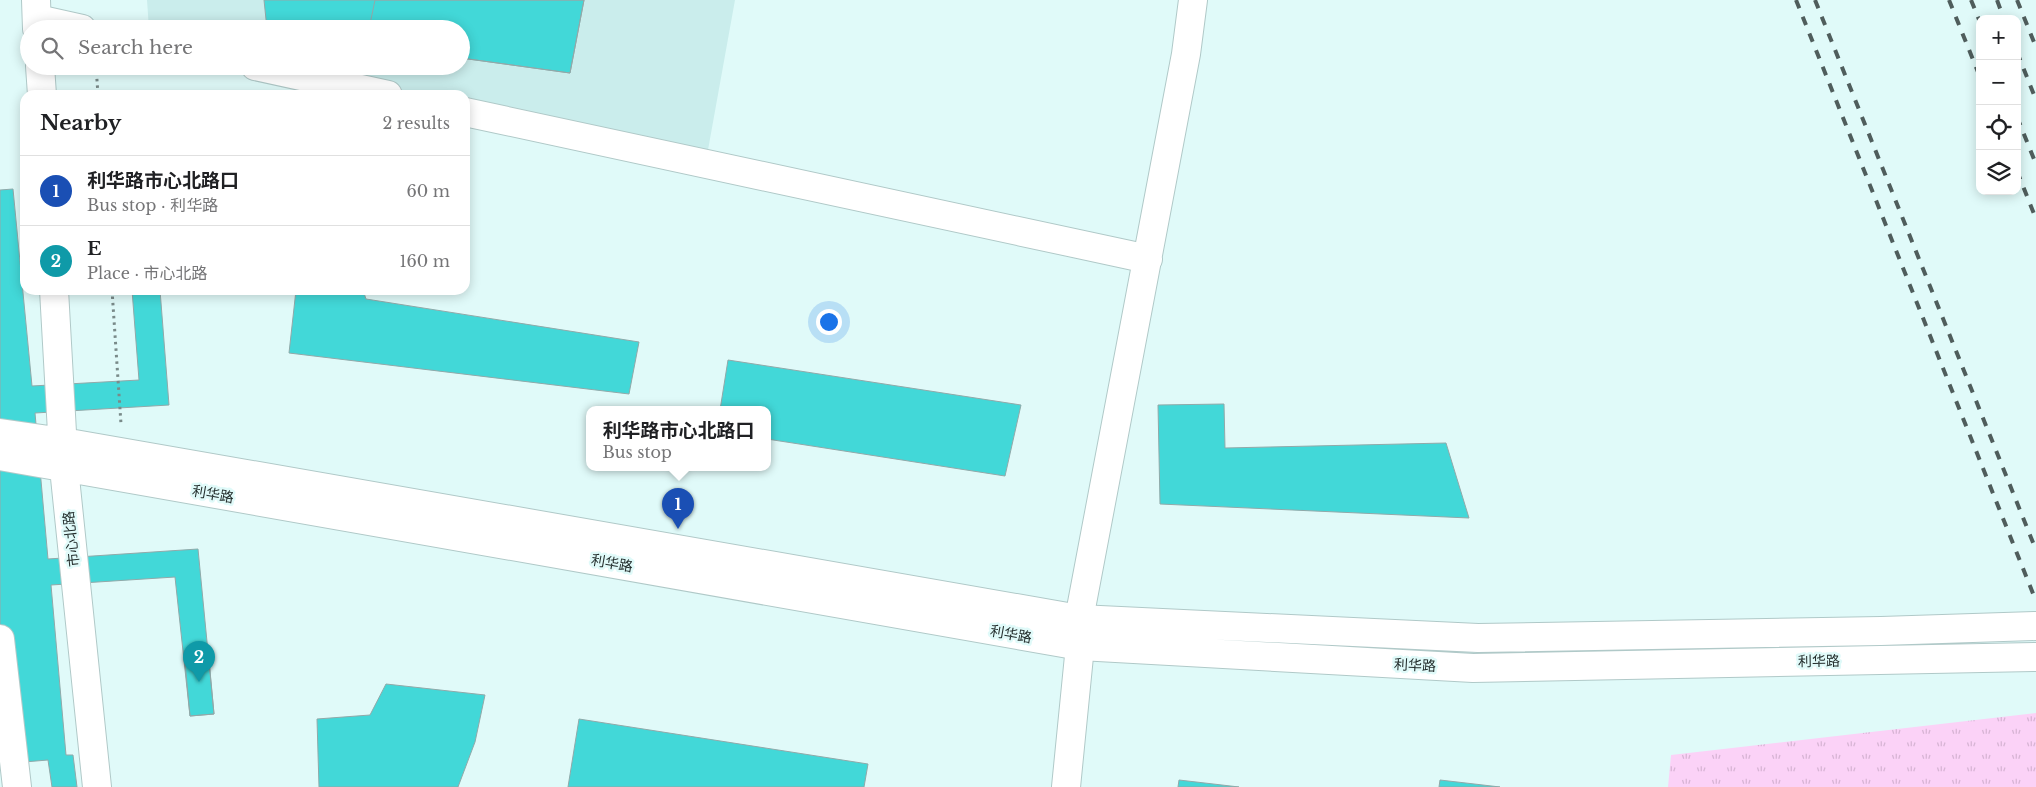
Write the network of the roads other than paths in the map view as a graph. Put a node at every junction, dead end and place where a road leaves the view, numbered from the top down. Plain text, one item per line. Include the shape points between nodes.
1 (1193, 0) edge
2 (37, 16) edge
3 (51, 20) edge
4 (41, 75) edge
5 (296, 75) edge
6 (42, 90) edge
7 (365, 90) edge
8 (470, 113) edge
9 (1148, 259) junction
10 (54, 295) edge
11 (0, 433) edge
12 (63, 455) junction
13 (0, 456) edge
14 (1079, 619) junction
15 (2036, 626) edge
16 (0, 639) edge
17 (1080, 646) junction
18 (2036, 657) edge
19 (17, 787) edge
20 (97, 787) edge
21 (1066, 787) edge

1 - 9 main road
2 - 3 main road
4 - 6 main road
5 - 7 main road
8 - 9 main road
9 - 14 main road
10 - 12 main road, 市心北路
11 - 12 main road, 利华路
12 - 13 main road, 利华路
12 - 14 main road, 利华路 via 123,452
12 - 17 main road, 利华路
12 - 20 main road, 市心北路
14 - 15 main road, 利华路 via 1478,638
14 - 17 main road
16 - 19 main road
17 - 18 main road, 利华路 via 1473,668
17 - 21 main road

